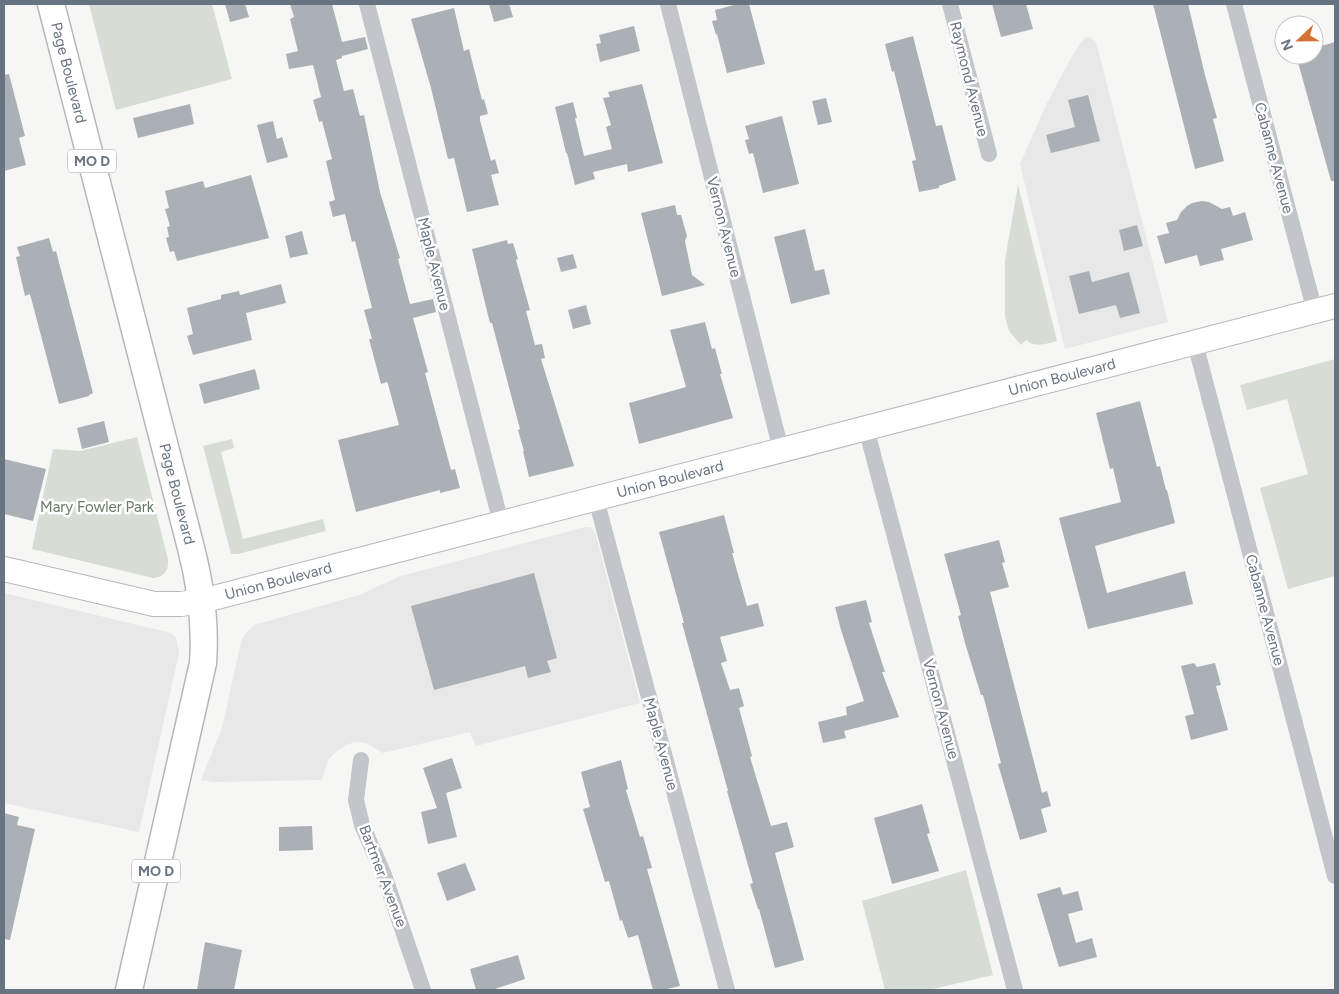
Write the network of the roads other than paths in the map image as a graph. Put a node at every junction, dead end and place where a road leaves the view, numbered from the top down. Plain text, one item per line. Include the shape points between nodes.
1 (51, 4) edge
2 (367, 4) edge
3 (668, 4) edge
4 (950, 4) edge
5 (1234, 4) edge
6 (989, 154) dead end
7 (1325, 309) edge
8 (1195, 343) junction
9 (866, 428) junction
10 (781, 450) junction
11 (596, 498) junction
12 (501, 523) junction
13 (4, 569) edge
14 (202, 600) junction
15 (361, 760) dead end
16 (1335, 876) edge
17 (129, 990) edge
18 (423, 990) edge
19 (727, 990) edge
20 (1015, 990) edge

1 - 14 main road, Page Boulevard / MO D
2 - 12 street, Maple Avenue
3 - 10 street, Vernon Avenue
4 - 6 street, Raymond Avenue
5 - 7 street, Cabanne Avenue
7 - 8 main road, Union Boulevard
8 - 9 main road, Union Boulevard
8 - 16 street, Cabanne Avenue
9 - 10 main road, Union Boulevard
9 - 20 street, Vernon Avenue
10 - 11 main road, Union Boulevard
11 - 12 main road, Union Boulevard
11 - 19 street, Maple Avenue
12 - 14 main road, Union Boulevard
13 - 14 main road, Union Boulevard via 154,604
14 - 17 main road, Page Boulevard / MO D via 205,638 202,664
15 - 18 street, Bartmer Avenue via 356,800 362,825 384,874

